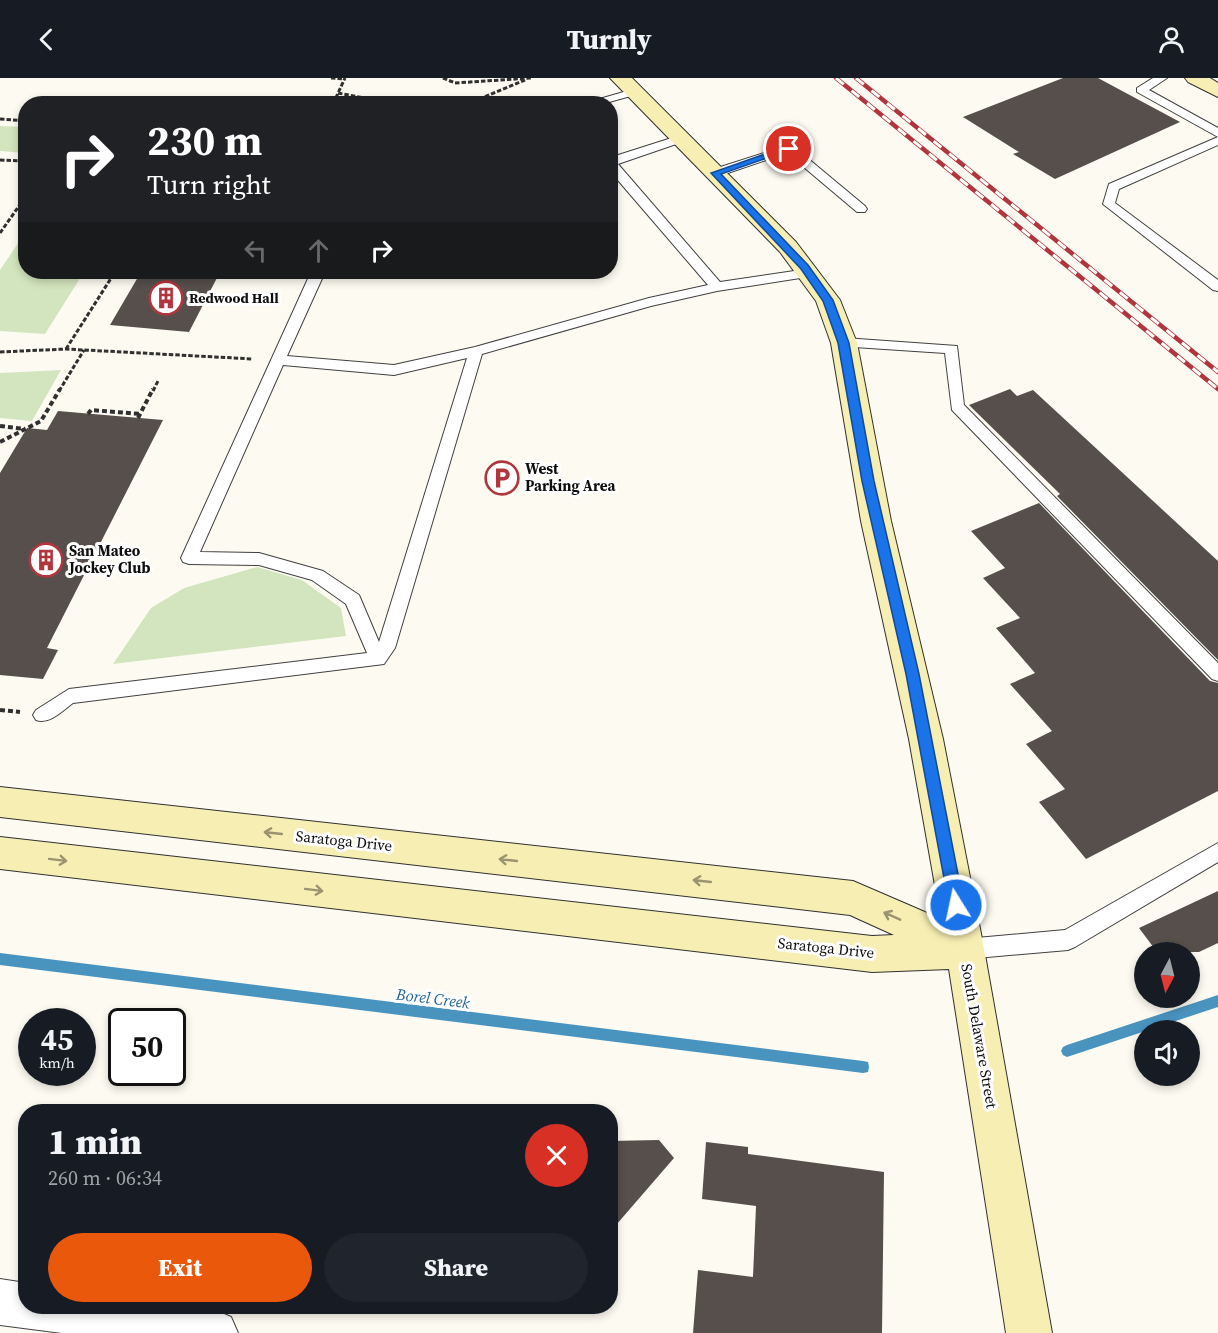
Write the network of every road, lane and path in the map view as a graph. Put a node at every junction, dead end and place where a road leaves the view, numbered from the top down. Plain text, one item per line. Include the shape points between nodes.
1 (331, 78) edge
2 (443, 78) edge
3 (531, 78) edge
4 (1161, 78) edge
5 (1195, 78) edge
6 (344, 79) edge
7 (627, 85) edge
8 (1218, 90) edge
9 (338, 93) junction
10 (337, 96) edge
11 (354, 96) edge
12 (487, 96) edge
13 (604, 96) edge
14 (1218, 116) edge
15 (0, 119) edge
16 (18, 120) edge
17 (1201, 124) junction
18 (1218, 133) edge
19 (681, 139) junction
20 (1218, 141) edge
21 (618, 159) edge
22 (0, 160) edge
23 (18, 161) edge
24 (618, 172) edge
25 (715, 173) junction
26 (18, 207) edge
27 (861, 209) dead end
28 (0, 233) edge
29 (808, 273) junction
30 (111, 279) edge
31 (315, 279) edge
32 (717, 287) junction
33 (1218, 287) edge
34 (844, 343) junction
35 (66, 349) junction
36 (84, 350) junction
37 (476, 351) junction
38 (0, 352) edge
39 (278, 360) junction
40 (158, 381) dead end
41 (88, 414) dead end
42 (141, 414) junction
43 (138, 418) dead end
44 (0, 426) edge
45 (26, 429) junction
46 (0, 442) edge
47 (378, 660) junction
48 (1218, 675) edge
49 (42, 715) dead end
50 (0, 802) edge
51 (1218, 852) edge
52 (0, 853) edge
53 (965, 949) junction
54 (0, 1302) edge
55 (18, 1305) edge
56 (86, 1314) edge
57 (215, 1333) edge
58 (1029, 1333) edge

1 - 6 path
2 - 3 path via 455,83
3 - 12 path
4 - 17 lane via 1141,90
5 - 8 main road
6 - 9 path
7 - 13 lane
7 - 19 main road, South Delaware Street
9 - 10 path
9 - 11 path
14 - 17 lane
15 - 16 path
17 - 18 lane
19 - 21 lane
19 - 25 main road, South Delaware Street
20 - 33 lane via 1113,187 1109,204
22 - 23 path
24 - 32 lane
25 - 27 lane via 789,149
25 - 29 main road, South Delaware Street via 788,247
26 - 28 path
29 - 32 lane
29 - 34 main road, South Delaware Street via 828,300
30 - 35 path
31 - 39 lane
32 - 37 lane via 545,329
34 - 48 lane via 952,349 957,406
34 - 53 main road, South Delaware Street via 874,511 926,739
35 - 36 path
35 - 38 path
36 - 39 path
36 - 45 path via 41,421
37 - 39 lane via 394,370
37 - 47 lane via 386,648
39 - 47 lane via 189,558 259,559 317,575 352,600
40 - 42 path
41 - 42 path via 91,410
42 - 43 path
44 - 45 path
45 - 46 path
47 - 49 lane via 69,696
53 -> 50 main road, Saratoga Drive via 853,898
51 - 53 lane via 1068,940
52 -> 53 main road, Saratoga Drive via 872,954
53 - 58 main road, South Delaware Street
54 - 55 street
56 - 57 street

